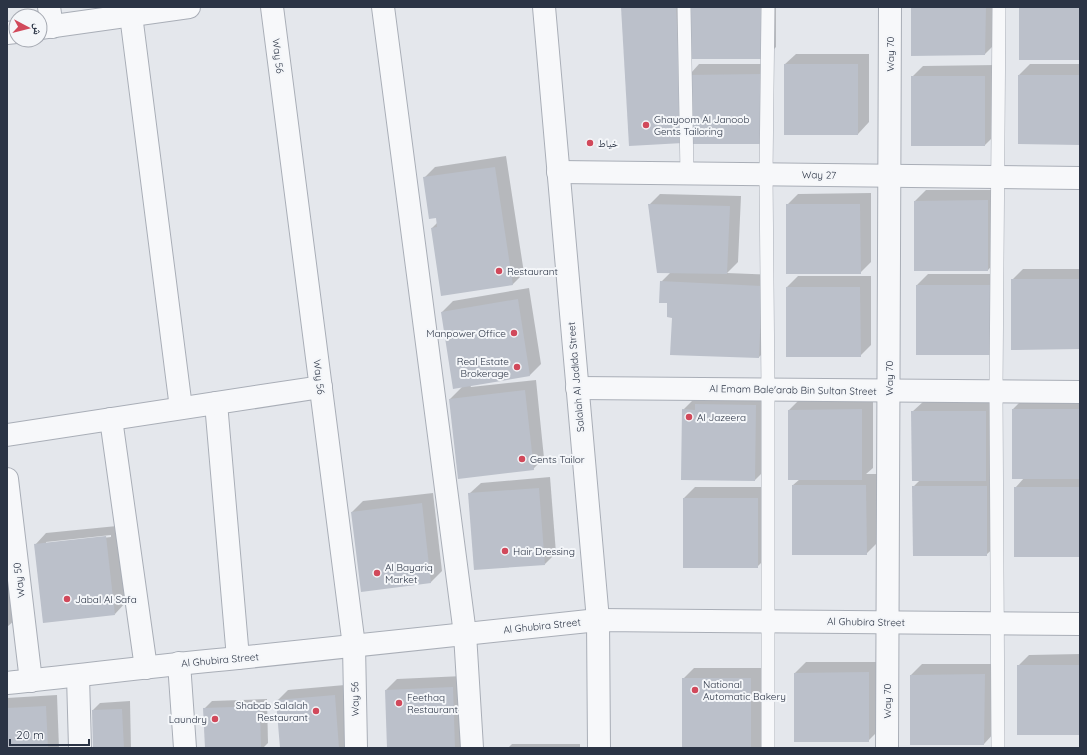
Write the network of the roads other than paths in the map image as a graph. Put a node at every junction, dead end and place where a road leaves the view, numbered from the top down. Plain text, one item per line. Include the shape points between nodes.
1 (272, 7) edge
2 (383, 7) edge
3 (544, 7) edge
4 (684, 7) edge
5 (768, 7) edge
6 (890, 7) edge
7 (999, 7) edge
8 (176, 8) edge
9 (131, 15) junction
10 (48, 21) edge
11 (558, 172) junction
12 (687, 174) junction
13 (766, 174) junction
14 (889, 176) junction
15 (997, 177) junction
16 (1080, 178) edge
17 (321, 387) junction
18 (577, 388) junction
19 (768, 389) junction
20 (888, 391) junction
21 (996, 392) junction
22 (1080, 392) edge
23 (216, 403) junction
24 (181, 408) junction
25 (112, 419) junction
26 (7, 434) edge
27 (7, 479) edge
28 (598, 620) junction
29 (768, 621) junction
30 (887, 622) junction
31 (998, 623) junction
32 (1080, 624) edge
33 (465, 634) junction
34 (354, 646) junction
35 (238, 658) junction
36 (179, 664) junction
37 (146, 668) junction
38 (78, 676) junction
39 (31, 681) junction
40 (7, 683) edge
41 (80, 748) edge
42 (185, 748) edge
43 (356, 748) edge
44 (472, 748) edge
45 (599, 748) edge
46 (768, 748) edge
47 (887, 748) edge
48 (998, 748) edge

1 - 17 street, Way 56
2 - 33 street
3 - 11 street, Salalah Al Jadida Street
4 - 12 lane
5 - 13 lane
6 - 14 street, Way 70
7 - 15 lane
8 - 9 street
9 - 10 street
9 - 24 street
11 - 12 street, Way 27
11 - 18 street, Salalah Al Jadida Street
12 - 13 street, Way 27
13 - 14 street, Way 27
13 - 19 lane
14 - 15 street, Way 27
14 - 20 street, Way 70
15 - 16 street, Way 27
15 - 21 lane
17 - 23 street
17 - 34 street, Way 56
18 - 19 street, Al Emam Bale'arab Bin Sultan Street
18 - 28 street, Salalah Al Jadida Street
19 - 20 street, Al Emam Bale'arab Bin Sultan Street
19 - 29 lane
20 - 21 street, Al Emam Bale'arab Bin Sultan Street
20 - 30 street, Way 70
21 - 22 street, Al Emam Bale'arab Bin Sultan Street
21 - 31 lane
23 - 24 street
23 - 35 street
24 - 25 street
25 - 26 street
25 - 37 street
27 - 39 street, Way 50
28 - 29 street, Al Ghubira Street
28 - 33 street, Al Ghubira Street
28 - 45 street, Salalah Al Jadida Street
29 - 30 street, Al Ghubira Street
29 - 46 lane
30 - 31 street, Al Ghubira Street
30 - 47 street, Way 70
31 - 32 street, Al Ghubira Street
31 - 48 lane
33 - 34 street, Al Ghubira Street
33 - 44 street
34 - 35 street, Al Ghubira Street
34 - 43 street, Way 56
35 - 36 street, Al Ghubira Street
36 - 37 street, Al Ghubira Street
36 - 42 street
37 - 38 street, Al Ghubira Street
38 - 39 street, Al Ghubira Street
38 - 41 street
39 - 40 street, Al Ghubira Street

